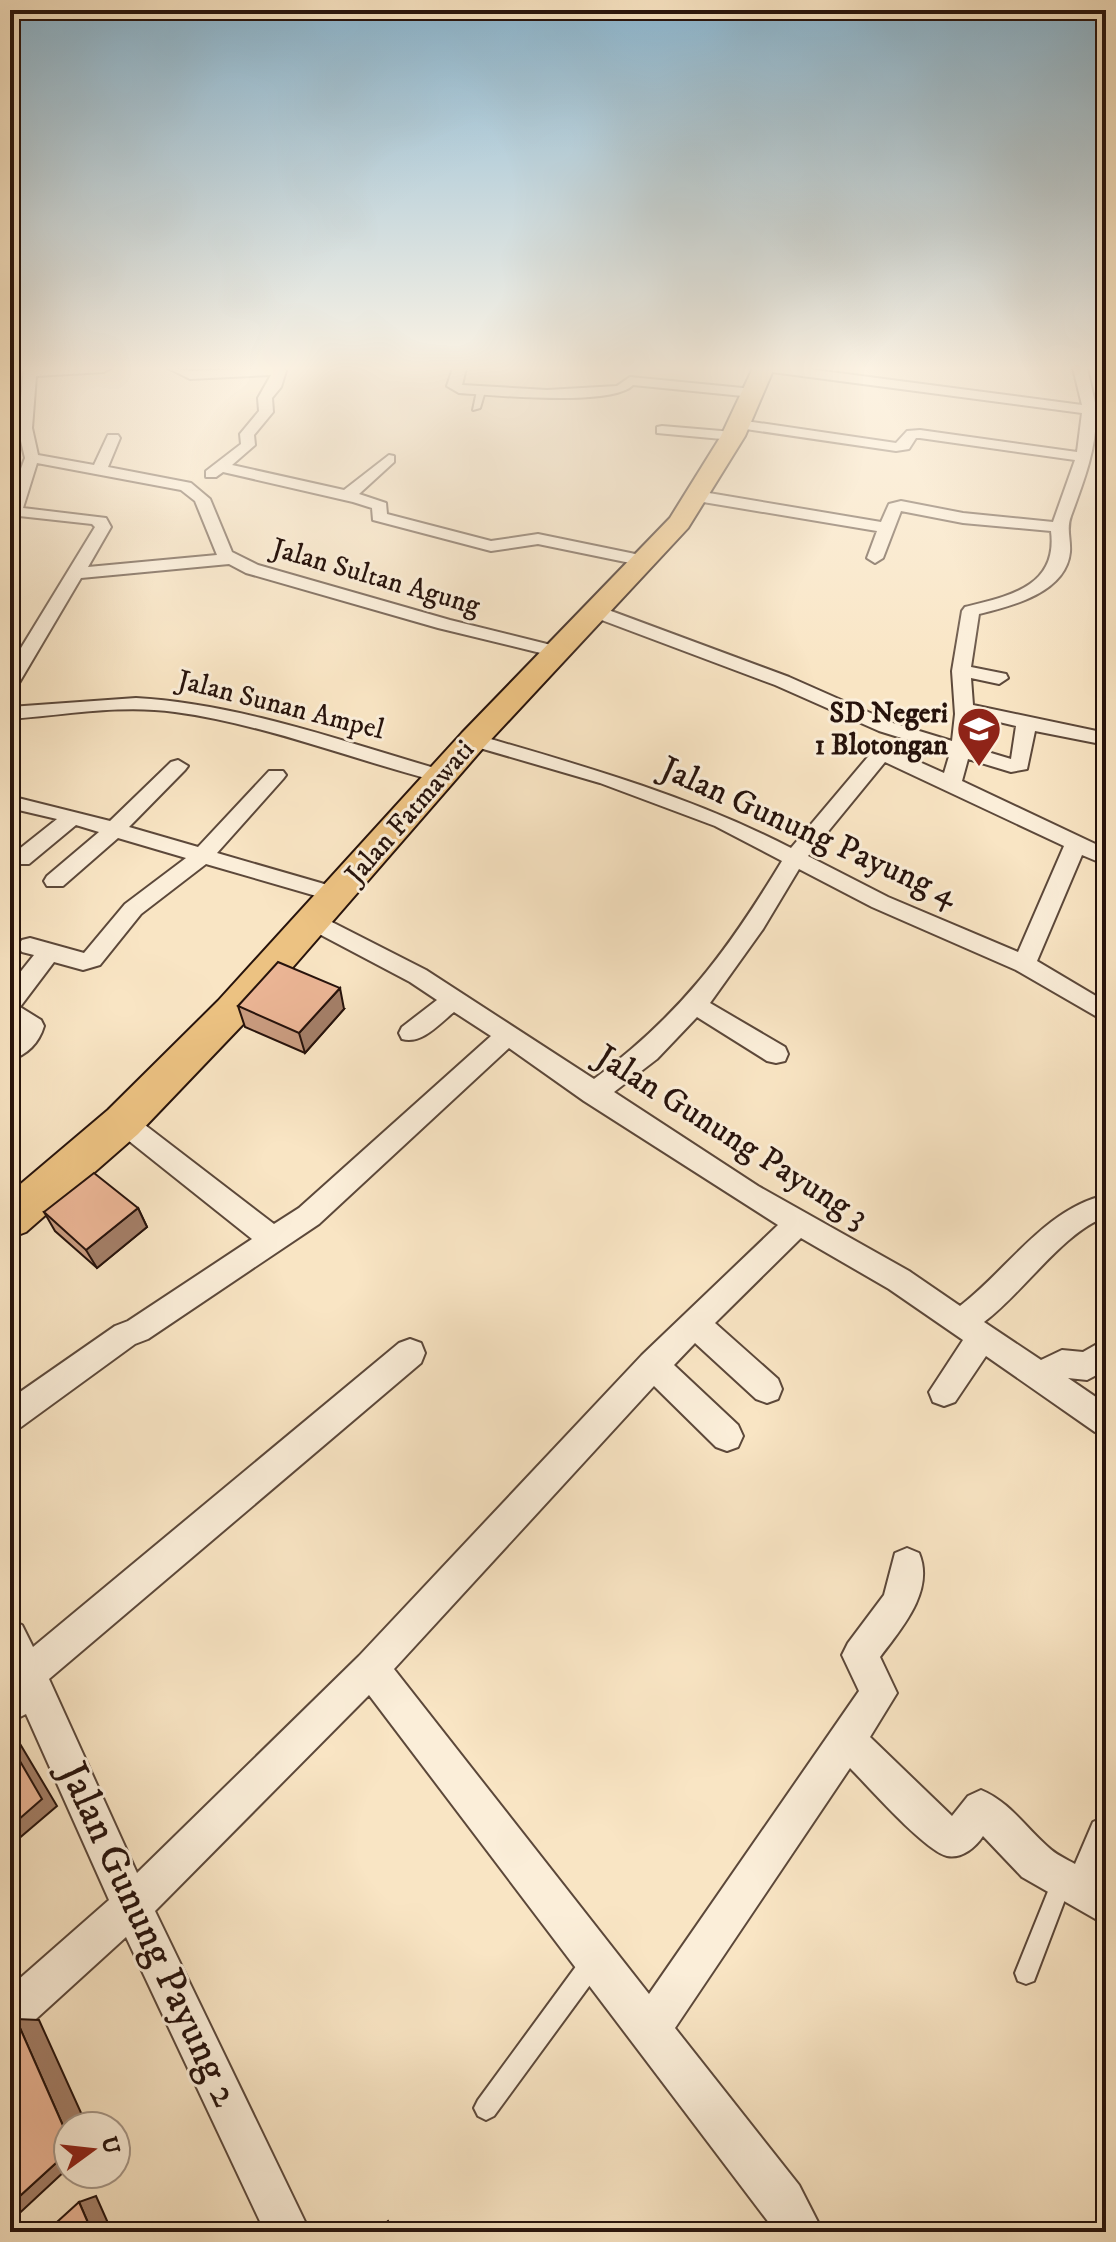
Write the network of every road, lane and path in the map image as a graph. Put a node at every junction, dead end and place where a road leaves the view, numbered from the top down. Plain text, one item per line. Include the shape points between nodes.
1 (27, 473) edge
2 (102, 473) edge
3 (213, 473) edge
4 (245, 473) edge
5 (374, 473) edge
6 (711, 473) edge
7 (1077, 473) edge
8 (193, 489) junction
9 (347, 496) junction
10 (697, 496) junction
11 (1059, 527) junction
12 (886, 528) junction
13 (875, 558) dead end
14 (228, 559) junction
15 (645, 561) junction
16 (78, 573) junction
17 (597, 612) junction
18 (557, 652) junction
19 (961, 671) junction
20 (999, 678) dead end
21 (10, 683) edge
22 (966, 709) junction
23 (10, 713) edge
24 (1026, 723) junction
25 (1106, 739) edge
26 (473, 740) junction
27 (963, 752) junction
28 (178, 766) dead end
29 (276, 775) dead end
30 (441, 776) junction
31 (951, 784) junction
32 (10, 802) edge
33 (73, 817) junction
34 (115, 829) junction
35 (1075, 845) junction
36 (202, 856) junction
37 (795, 857) junction
38 (1106, 858) edge
39 (21, 859) dead end
40 (55, 881) dead end
41 (337, 895) junction
42 (314, 922) junction
43 (1024, 964) junction
44 (454, 999) junction
45 (10, 1005) edge
46 (695, 1005) junction
47 (1106, 1013) edge
48 (411, 1033) dead end
49 (507, 1036) junction
50 (10, 1051) edge
51 (776, 1054) dead end
52 (593, 1094) junction
53 (123, 1122) junction
54 (1106, 1206) edge
55 (15, 1207) edge
56 (797, 1224) junction
57 (275, 1241) junction
58 (696, 1325) junction
59 (972, 1330) junction
60 (410, 1353) dead end
61 (1106, 1353) edge
62 (653, 1365) junction
63 (1039, 1377) junction
64 (767, 1389) dead end
65 (944, 1392) dead end
66 (10, 1417) edge
67 (1106, 1422) edge
68 (727, 1436) dead end
69 (907, 1565) dead end
70 (10, 1637) edge
71 (371, 1668) junction
72 (24, 1687) edge
73 (847, 1740) junction
74 (1106, 1835) edge
75 (1084, 1892) edge
76 (132, 1906) junction
77 (595, 1959) junction
78 (1026, 1973) dead end
79 (10, 2014) edge
80 (650, 2029) junction
81 (486, 2108) dead end
82 (288, 2232) edge
83 (801, 2232) edge

1 - 16 street via 16,512 100,521 103,527
2 - 8 street
3 - 8 street
4 - 9 street
5 - 9 street
6 - 10 main road, Jalan Fatmawati
7 - 11 street
8 - 14 street, Jalan Sultan Agung
9 - 15 street via 380,506 379,517 491,546 538,539
10 - 12 street
10 - 15 main road, Jalan Fatmawati
11 - 12 street via 898,506
11 - 19 street via 1062,552 1047,579 1014,600 971,611
12 - 13 street
14 - 16 street
14 - 18 street, Jalan Sultan Agung
15 - 17 main road, Jalan Fatmawati
16 - 21 street via 33,637
17 - 18 main road, Jalan Fatmawati
17 - 27 street via 782,681 886,727
18 - 26 main road, Jalan Fatmawati
19 - 20 street
19 - 22 street
22 - 24 street
22 - 27 street
23 - 30 street, Jalan Sunan Ampel via 175,706
24 - 25 street
24 - 27 street via 1020,765
26 - 30 main road, Jalan Fatmawati
26 - 37 street, Jalan Gunung Payung 4 via 607,779 695,811
27 - 31 street
28 - 34 street
29 - 36 street
30 - 41 main road, Jalan Fatmawati
31 - 35 street
31 - 37 street via 879,756
32 - 33 street
33 - 34 street
33 - 39 street
34 - 36 street
34 - 40 street
35 - 38 street
35 - 43 street
36 - 41 street
36 - 45 street via 133,909 92,959 83,962 40,949
37 - 43 street, Jalan Gunung Payung 4 via 880,902
37 - 46 street via 755,924
41 - 42 main road, Jalan Fatmawati
42 - 44 street, Jalan Gunung Payung 3
42 - 53 main road, Jalan Fatmawati
43 - 47 street, Jalan Gunung Payung 4
44 - 48 street
44 - 49 street, Jalan Gunung Payung 3
45 - 50 street via 32,1031
46 - 51 street
46 - 52 street via 648,1052
49 - 52 street, Jalan Gunung Payung 3
49 - 57 street via 348,1183
52 - 56 street, Jalan Gunung Payung 3
53 - 55 main road, Jalan Fatmawati
53 - 57 street
54 - 59 street via 1087,1212 1028,1261 992,1300 976,1307
56 - 58 street
56 - 59 street, Jalan Gunung Payung 3 via 899,1280
57 - 66 street via 125,1335
58 - 62 street
58 - 64 street
59 - 63 street, Jalan Gunung Payung 3
59 - 65 street
60 - 72 street
61 - 63 street via 1087,1366 1062,1364
62 - 68 street
62 - 71 street
63 - 67 street, Jalan Gunung Payung 3
69 - 73 street via 900,1602 860,1655 879,1693
70 - 72 street, Jalan Gunung Payung 2
71 - 76 street
71 - 77 street
72 - 76 street, Jalan Gunung Payung 2
73 - 75 street via 947,1837 963,1834 975,1814 986,1811 1036,1863
73 - 80 street
74 - 75 street
75 - 78 lane
76 - 79 street
76 - 82 street, Jalan Gunung Payung 2
77 - 80 street
77 - 81 lane
80 - 83 street via 783,2201

